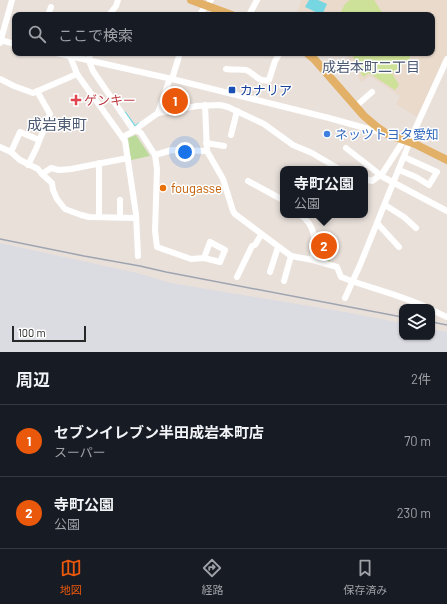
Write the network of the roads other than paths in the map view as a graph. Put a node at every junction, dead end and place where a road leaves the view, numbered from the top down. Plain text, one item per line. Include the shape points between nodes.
1 (12, 0) edge
2 (118, 0) edge
3 (191, 0) edge
4 (257, 0) edge
5 (209, 3) edge
6 (51, 7) dead end
7 (49, 12) edge
8 (111, 12) edge
9 (202, 12) edge
10 (226, 12) edge
11 (251, 12) edge
12 (0, 41) edge
13 (12, 43) edge
14 (70, 56) joint
15 (90, 56) edge
16 (179, 56) edge
17 (278, 56) edge
18 (310, 56) edge
19 (447, 59) edge
20 (89, 61) junction
21 (226, 69) dead end
22 (444, 72) edge
23 (77, 74) junction
24 (171, 78) junction
25 (0, 79) edge
26 (37, 91) junction
27 (223, 92) junction
28 (372, 92) dead end
29 (205, 105) junction
30 (220, 105) junction
31 (356, 106) junction
32 (237, 111) junction
33 (158, 113) junction
34 (368, 120) junction
35 (364, 128) junction
36 (136, 130) junction
37 (387, 134) junction
38 (232, 135) dead end
39 (123, 137) junction
40 (39, 140) junction
41 (407, 141) junction
42 (206, 143) junction
43 (224, 146) dead end
44 (0, 147) edge
45 (346, 148) dead end
46 (206, 151) junction
47 (11, 152) junction
48 (155, 154) junction
49 (404, 157) junction
50 (128, 158) junction
51 (447, 160) edge
52 (326, 162) junction
53 (99, 163) junction
54 (28, 164) junction
55 (324, 166) edge
56 (333, 166) edge
57 (399, 170) junction
58 (42, 174) junction
59 (381, 175) junction
60 (368, 180) edge
61 (248, 181) dead end
62 (393, 183) junction
63 (280, 198) edge
64 (120, 200) dead end
65 (385, 205) junction
66 (447, 211) edge
67 (99, 216) junction
68 (120, 218) junction
69 (136, 218) junction
70 (305, 218) edge
71 (377, 223) junction
72 (416, 228) dead end
73 (261, 235) junction
74 (278, 247) junction
75 (399, 247) dead end
76 (138, 256) dead end
77 (291, 256) junction
78 (204, 258) dead end
79 (313, 260) junction
80 (270, 272) dead end
81 (238, 278) dead end
82 (284, 281) dead end
83 (353, 282) junction
84 (345, 298) dead end
85 (419, 304) edge
86 (435, 311) edge
87 (447, 316) edge

1 - 12 street
2 - 8 street
3 - 5 main road
4 - 11 street
5 - 9 street
5 - 10 main road
6 - 7 street
12 - 13 street
14 - 20 street
14 - 23 street
15 - 20 street
16 - 24 street
17 - 21 street via 269,80 258,79 245,70
18 - 31 main road
19 - 22 street
20 - 24 street
20 - 36 street via 93,71 132,128
22 - 41 street
23 - 26 street
23 - 39 street
24 - 27 street
24 - 33 street
25 - 26 street via 33,93
26 - 40 street via 50,114
27 - 30 street
27 - 35 street
28 - 31 street
29 - 30 street
29 - 33 street
29 - 42 street
30 - 32 street
31 - 34 main road
32 - 38 street
32 - 52 street via 264,124 293,145
33 - 36 street
34 - 35 street via 368,127
34 - 37 main road
35 - 37 street
36 - 39 street
36 - 48 street via 141,133
37 - 41 main road
39 - 50 street
40 - 47 street via 20,132
40 - 54 street
41 - 49 street
41 - 51 main road
41 - 59 street
42 - 43 street
42 - 46 street
44 - 47 street
45 - 59 street
46 - 48 street via 172,150
46 - 73 street via 223,179 233,211
47 - 54 street
48 - 78 street via 157,247 191,258
49 - 57 street
49 - 57 street via 437,172 430,185
50 - 53 street
50 - 69 street
52 - 55 street
52 - 56 street
53 - 58 street via 65,170 51,168
53 - 67 street
54 - 58 street
57 - 62 street
58 - 67 street via 52,184 57,199 65,209 89,217
59 - 60 street via 372,181
59 - 62 street
61 - 63 street
62 - 65 street
62 - 66 street
64 - 68 street
65 - 71 street
65 - 72 street
67 - 68 street
68 - 69 street
69 - 76 street
70 - 79 street via 314,234
71 - 75 street
71 - 83 street
73 - 74 street
73 - 81 street via 252,246
74 - 77 street
74 - 80 street
77 - 79 street
77 - 82 street
79 - 83 street via 337,267 341,277
83 - 84 street
83 - 85 street
86 - 87 street

